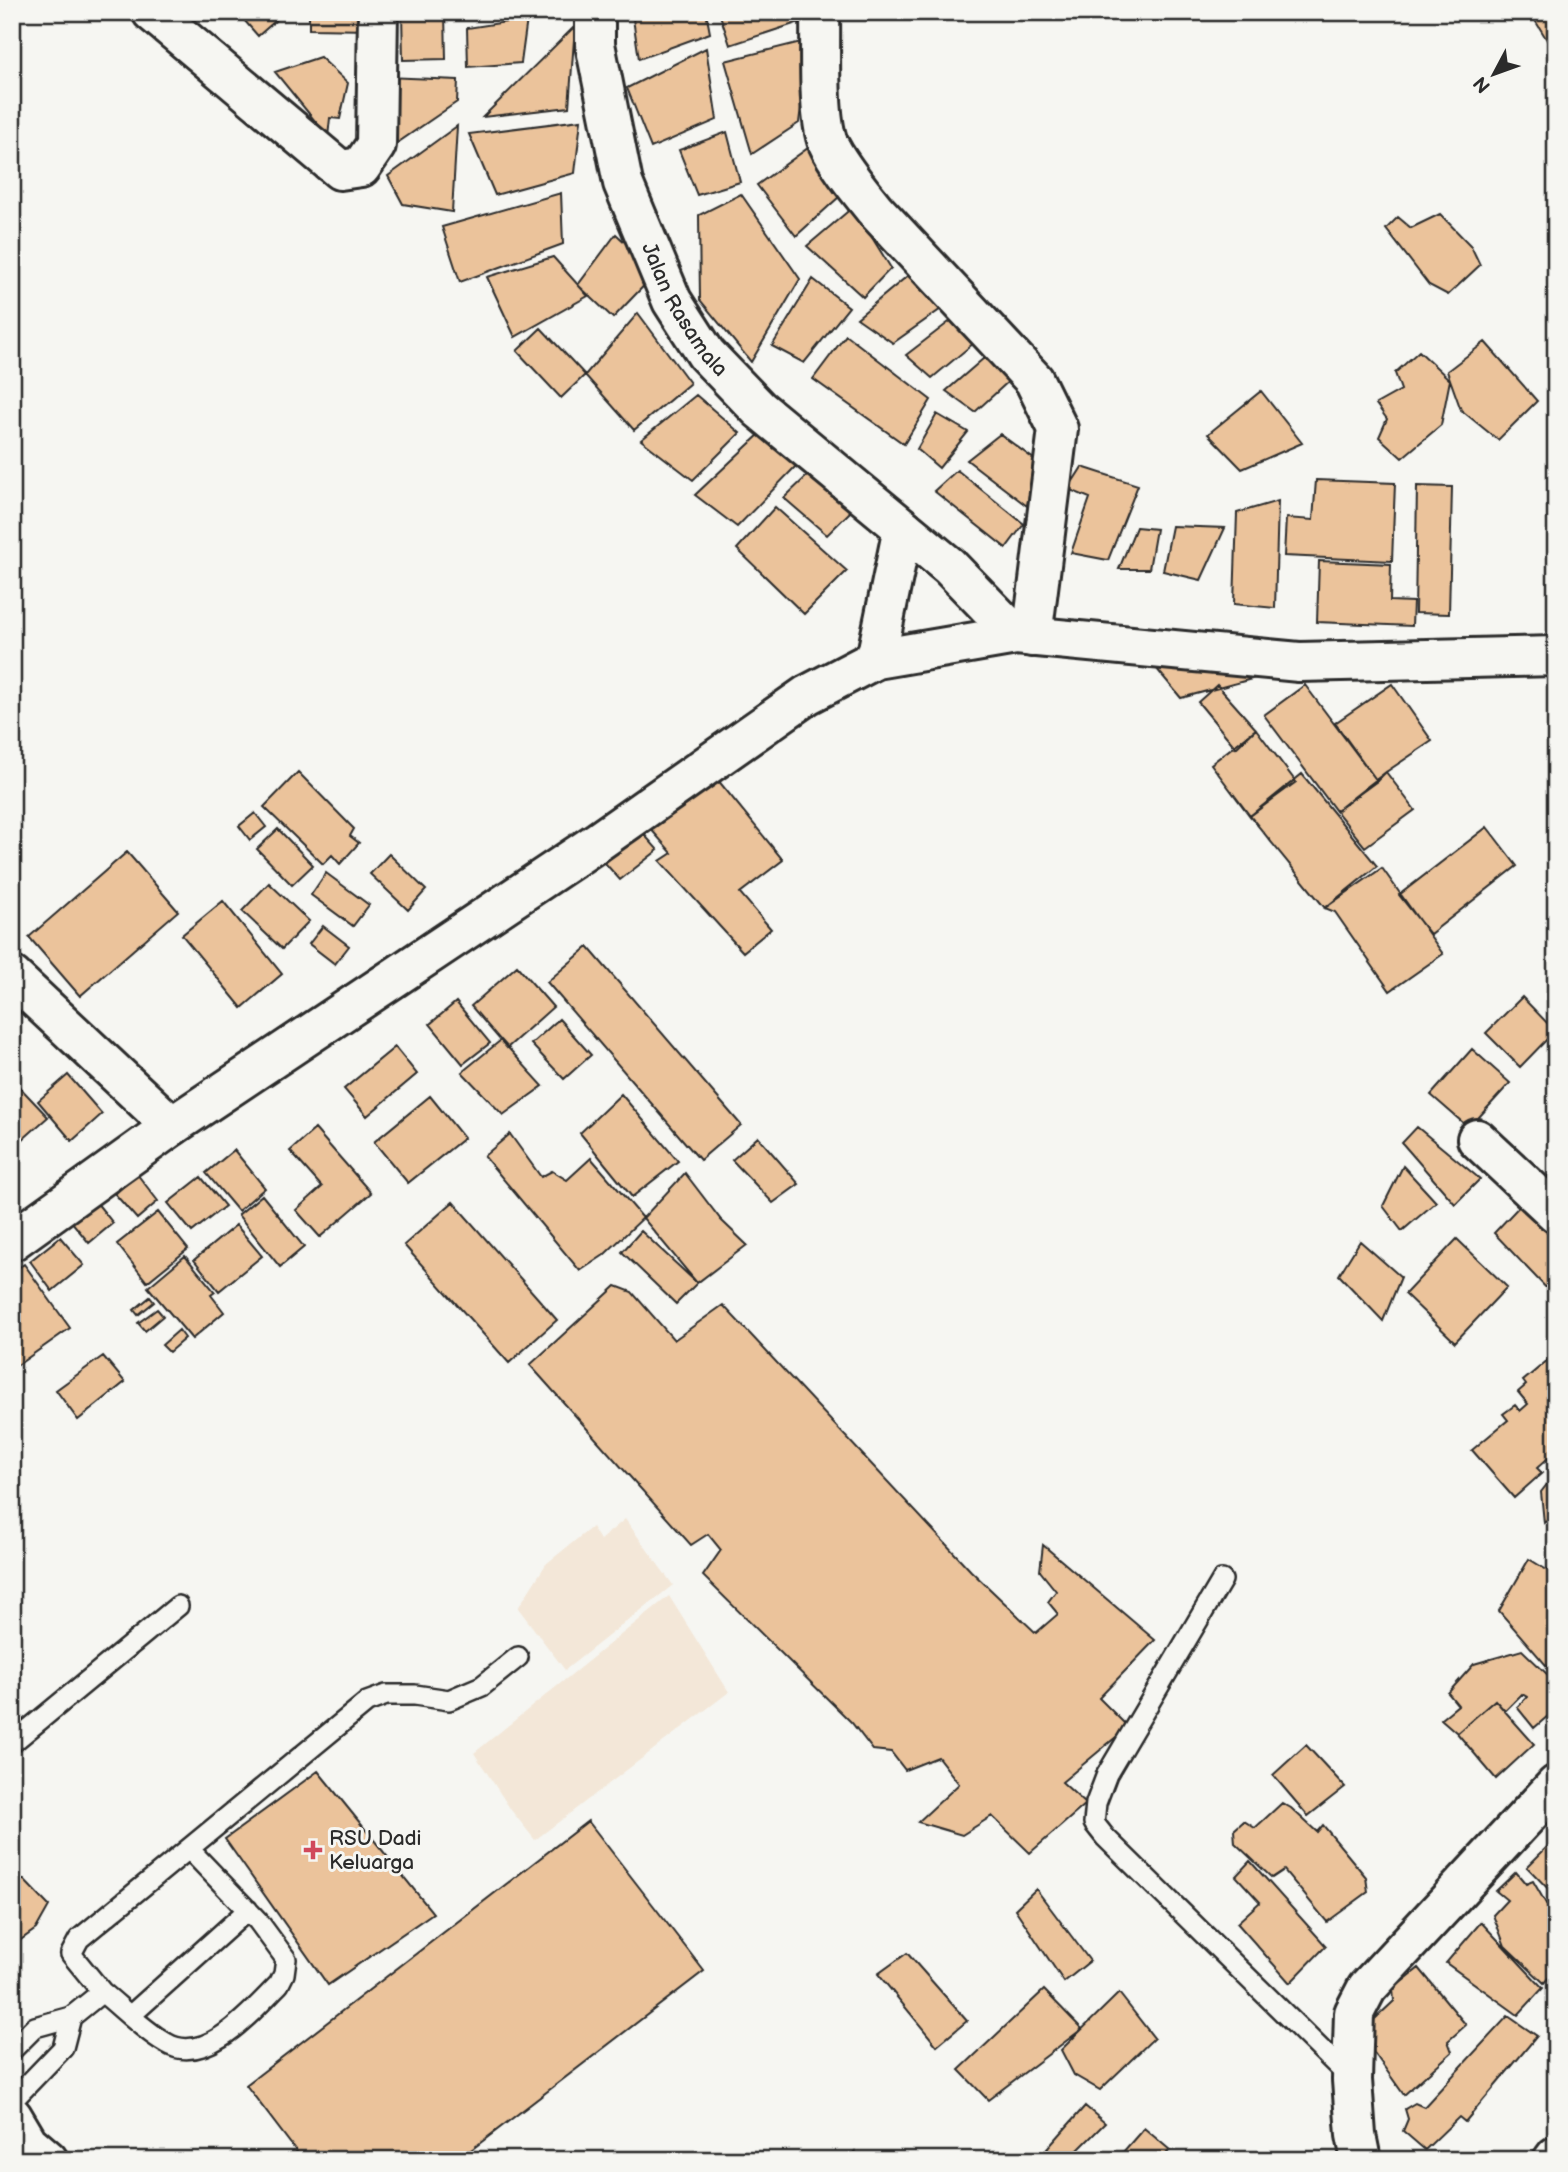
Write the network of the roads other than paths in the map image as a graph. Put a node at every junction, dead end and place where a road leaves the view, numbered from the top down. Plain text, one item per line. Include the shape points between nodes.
1 (152, 12) edge
2 (378, 12) edge
3 (595, 12) edge
4 (820, 12) edge
5 (188, 27) edge
6 (903, 528) junction
7 (1024, 636) junction
8 (1556, 656) edge
9 (876, 659) junction
10 (12, 976) edge
11 (172, 1126) junction
12 (1477, 1139) dead end
13 (1556, 1213) edge
14 (12, 1241) edge
15 (1222, 1580) dead end
16 (178, 1606) dead end
17 (518, 1657) dead end
18 (12, 1743) edge
19 (1556, 1786) edge
20 (189, 1849) junction
21 (247, 1910) junction
22 (102, 1992) junction
23 (131, 2015) junction
24 (71, 2017) junction
25 (12, 2050) edge
26 (1352, 2080) junction
27 (12, 2101) edge
28 (1361, 2160) edge

1 - 5 street
2 - 5 street via 376,145 361,167 340,170
3 - 6 street, Jalan Rasamala via 595,44 623,183 672,301 706,354 759,409
4 - 7 street via 822,117 828,143 875,210 1034,380 1058,429
6 - 7 street, Jalan Rasamala
6 - 9 street
7 - 8 street via 1299,662
7 - 9 street
9 - 11 street via 807,695 599,841
10 - 11 street
11 - 14 street
12 - 13 street
15 - 26 lane via 1107,1774 1094,1823
16 - 18 lane
17 - 20 lane via 482,1686 449,1700 386,1695 367,1702
19 - 26 street via 1367,1988 1354,2013
20 - 21 lane
20 - 22 lane via 71,1951
21 - 23 lane
21 - 23 lane via 286,1959 284,1974 226,2033 208,2046 180,2049
22 - 23 lane
22 - 24 lane
24 - 25 lane via 35,2027
24 - 27 lane via 64,2048
26 - 28 street

